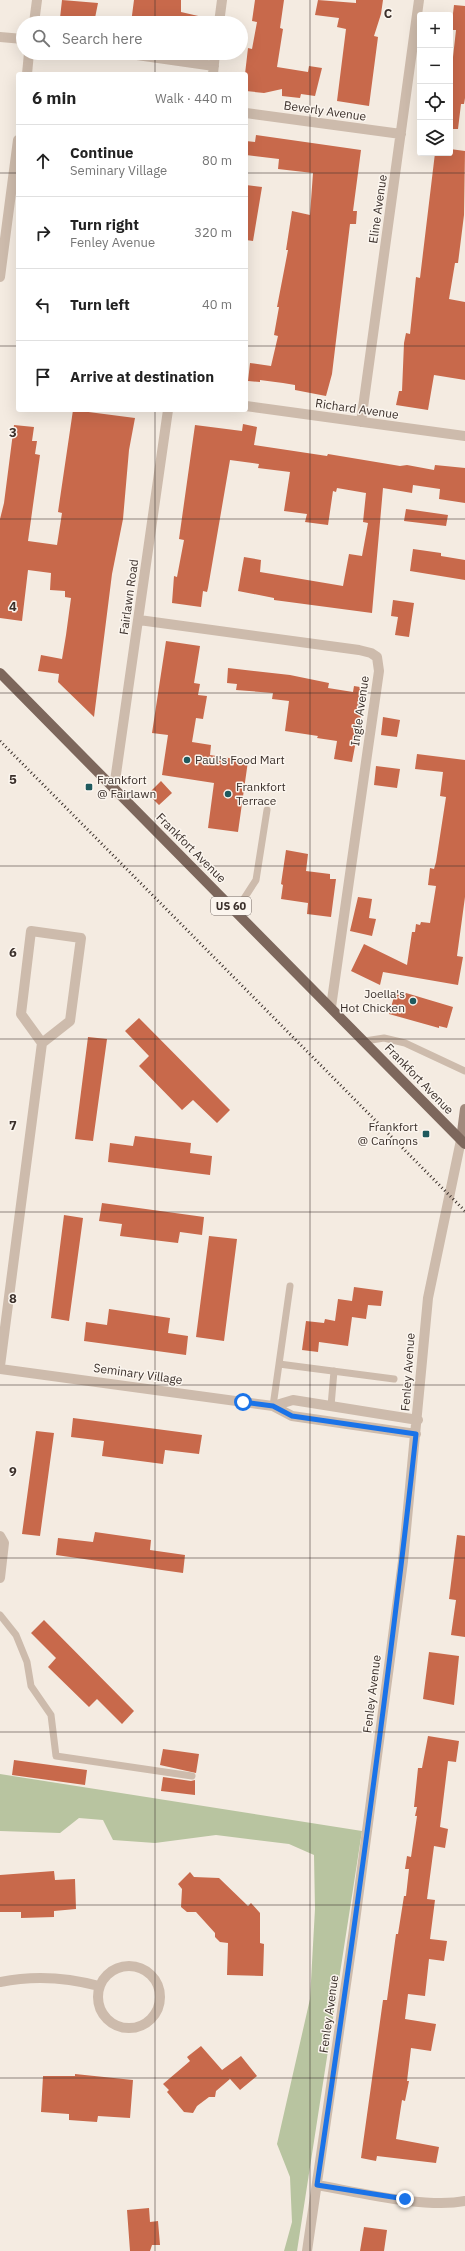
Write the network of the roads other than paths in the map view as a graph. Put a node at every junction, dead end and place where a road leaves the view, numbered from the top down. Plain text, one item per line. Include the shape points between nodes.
1 (37, 0) edge
2 (222, 0) edge
3 (419, 0) edge
4 (35, 16) edge
5 (220, 16) edge
6 (0, 37) edge
7 (16, 38) edge
8 (29, 60) edge
9 (160, 60) edge
10 (214, 60) edge
11 (213, 70) edge
12 (27, 72) edge
13 (248, 113) edge
14 (400, 134) junction
15 (16, 155) edge
16 (0, 277) edge
17 (248, 406) edge
18 (168, 412) edge
19 (361, 422) junction
20 (465, 436) edge
21 (139, 620) junction
22 (0, 673) edge
23 (114, 788) junction
24 (267, 810) dead end
25 (236, 911) junction
26 (331, 1008) junction
27 (364, 1041) junction
28 (42, 1043) junction
29 (465, 1071) edge
30 (465, 1109) edge
31 (463, 1142) edge
32 (290, 1286) dead end
33 (279, 1364) junction
34 (0, 1366) edge
35 (0, 1369) edge
36 (334, 1371) junction
37 (394, 1379) dead end
38 (273, 1406) junction
39 (331, 1406) junction
40 (418, 1420) junction
41 (416, 1434) junction
42 (0, 1536) edge
43 (0, 1578) edge
44 (0, 1615) edge
45 (192, 1776) dead end
46 (0, 1982) edge
47 (99, 1986) junction
48 (317, 2185) junction
49 (465, 2201) edge
50 (307, 2251) edge

1 - 4 street
2 - 5 street
3 - 14 street, Eline Avenue
6 - 7 street
8 - 12 street
9 - 11 street
10 - 11 street
13 - 14 street, Beverly Avenue
14 - 19 street, Eline Avenue
15 - 16 street
17 - 19 street, Richard Avenue
18 - 21 street, Fairlawn Road
19 - 20 street, Richard Avenue
21 - 23 street, Fairlawn Road
21 - 26 street, Ingle Avenue via 359,650 376,657 379,671
22 - 23 main road, Frankfort Avenue / US 60
23 - 25 main road, Frankfort Avenue / US 60
24 - 25 lane via 256,880
25 - 26 main road, Frankfort Avenue / US 60
26 - 27 main road, Frankfort Avenue / US 60
27 - 29 lane via 384,1038 405,1043
27 - 31 main road, Frankfort Avenue / US 60
28 - 28 street via 22,1014 31,931 81,938 70,1021
28 - 34 street
30 - 31 main road
31 - 40 street, Fenley Avenue via 428,1298
32 - 33 lane
33 - 36 lane
33 - 38 lane
35 - 38 street, Seminary Village
36 - 37 lane
36 - 39 lane
38 - 39 street, Seminary Village via 293,1400
38 - 41 street, Seminary Village via 292,1416
39 - 40 street, Seminary Village
40 - 41 street, Fenley Avenue
41 - 48 street, Fenley Avenue via 403,1561
42 - 43 street via 4,1543
44 - 45 lane via 16,1635 27,1662 31,1686 51,1715 56,1756
46 - 47 street via 44,1977
47 - 47 street via 97,1998 100,2010 108,2020 118,2026 130,2028 142,2025 152,2018 158,2007 160,1995 157,1983 150,1973 139,1967 115,1968 105,1976
48 - 49 street via 421,2201
48 - 50 street, Fenley Avenue

